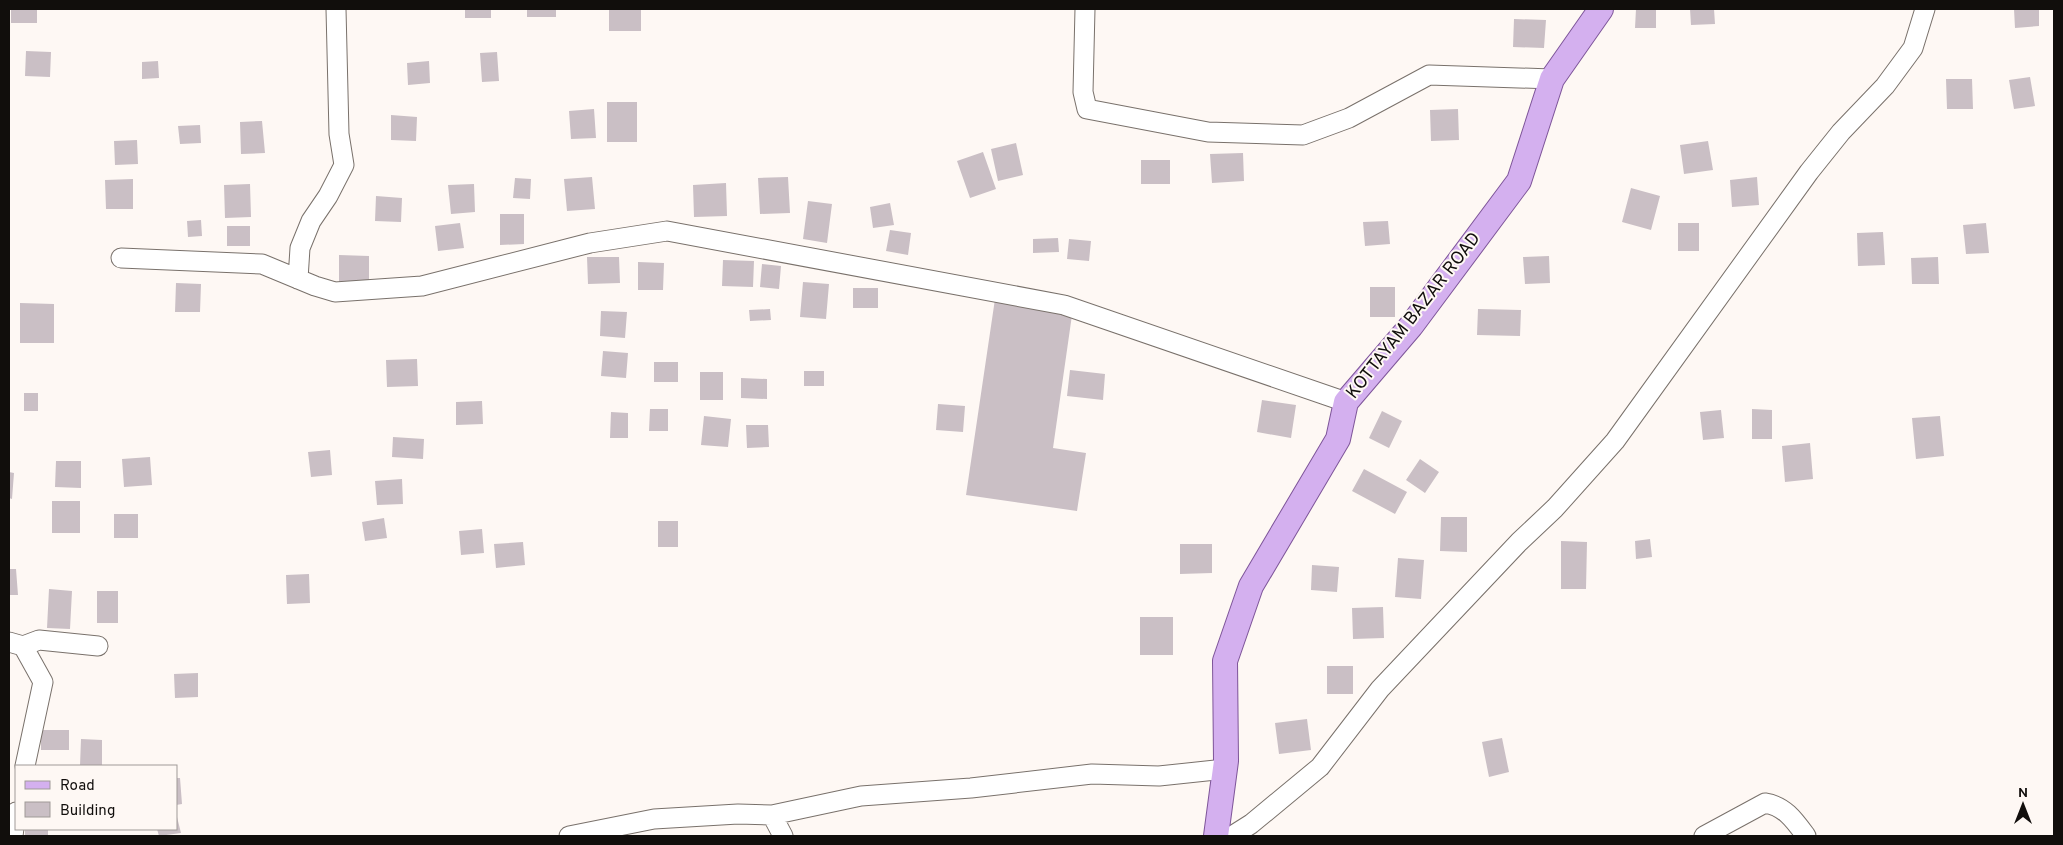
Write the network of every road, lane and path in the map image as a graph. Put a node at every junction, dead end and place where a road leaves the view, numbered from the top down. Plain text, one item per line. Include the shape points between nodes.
1 (336, 9) edge
2 (1086, 9) edge
3 (1601, 9) edge
4 (1925, 9) edge
5 (1552, 79) junction
6 (120, 258) dead end
7 (298, 279) junction
8 (1346, 402) junction
9 (16, 644) edge
10 (98, 646) dead end
11 (25, 765) edge
12 (1225, 769) junction
13 (772, 815) junction
14 (15, 820) edge
15 (1254, 830) edge
16 (13, 836) edge
17 (569, 836) edge
18 (783, 836) edge
19 (1216, 836) edge
20 (1232, 836) edge
21 (1704, 836) edge
22 (1806, 836) edge

1 - 7 street via 339,134 344,165 311,221 300,248
2 - 5 street via 1083,92 1088,109 1208,132 1303,135 1349,118 1429,75
3 - 5 main road, KOTTAYAM BAZAR ROAD
4 - 15 street via 1913,48 1885,86 1841,132 1809,172 1614,441 1556,508 1519,542 1380,689 1320,767
5 - 8 main road, KOTTAYAM BAZAR ROAD via 1519,180 1411,326
6 - 7 street via 262,264
7 - 8 street via 335,292 422,286 590,242 667,230 1064,305
8 - 12 main road, KOTTAYAM BAZAR ROAD via 1338,439 1251,586 1225,661
9 - 10 street via 39,640
9 - 11 street via 43,682
12 - 13 street via 1159,776 1092,774 971,788 860,796
12 - 19 main road, KOTTAYAM BAZAR ROAD
13 - 17 street via 654,820
13 - 18 street
14 - 16 street
15 - 20 street
21 - 22 street via 1765,803 1776,805 1791,815

